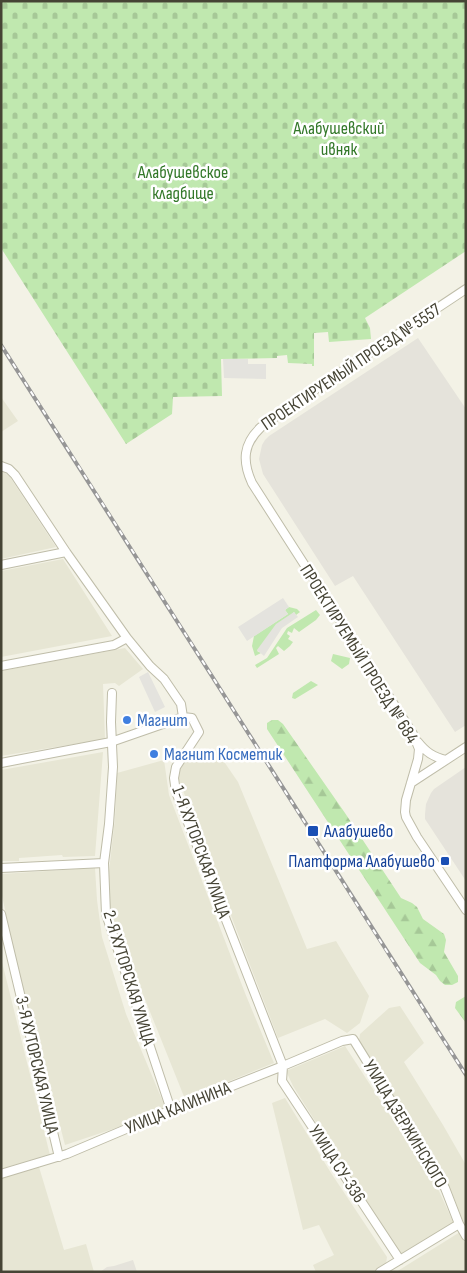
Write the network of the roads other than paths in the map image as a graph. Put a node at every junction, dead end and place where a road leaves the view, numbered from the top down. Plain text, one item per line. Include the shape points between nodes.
1 (466, 289) edge
2 (246, 452) joint
3 (1, 466) edge
4 (66, 552) junction
5 (1, 565) edge
6 (127, 638) junction
7 (1, 666) edge
8 (112, 693) dead end
9 (183, 717) junction
10 (413, 734) junction
11 (111, 742) junction
12 (466, 747) edge
13 (446, 760) junction
14 (1, 763) edge
15 (411, 783) junction
16 (104, 863) junction
17 (1, 868) edge
18 (466, 910) edge
19 (1, 914) edge
20 (354, 1039) joint
21 (283, 1066) junction
22 (171, 1110) junction
23 (59, 1157) junction
24 (1, 1174) edge
25 (459, 1224) junction
26 (466, 1236) edge
27 (400, 1260) junction
28 (380, 1272) edge

1 - 2 street, ПРОЕКТИРУЕМЫЙ ПРОЕЗД № 5557 via 275,416 253,434
2 - 10 street, ПРОЕКТИРУЕМЫЙ ПРОЕЗД № 684 via 246,468 252,483
3 - 4 street, 1-Я ХУТОРСКАЯ УЛИЦА via 15,475
4 - 5 street
4 - 6 street, 1-Я ХУТОРСКАЯ УЛИЦА
6 - 7 street via 114,645
6 - 9 street, 1-Я ХУТОРСКАЯ УЛИЦА via 182,704
8 - 11 street, 2-Я ХУТОРСКАЯ УЛИЦА
9 - 11 street
9 - 21 street, 1-Я ХУТОРСКАЯ УЛИЦА via 192,718 199,732 176,767 176,792
10 - 13 street via 427,752
10 - 15 street, ПРОЕКТИРУЕМЫЙ ПРОЕЗД № 684 via 419,749
11 - 14 street
11 - 16 street, 2-Я ХУТОРСКАЯ УЛИЦА via 109,824
12 - 13 street
13 - 15 street
15 - 18 street, ПРОЕКТИРУЕМЫЙ ПРОЕЗД № 684 via 405,806 409,824
16 - 17 street
16 - 22 street, 2-Я ХУТОРСКАЯ УЛИЦА via 106,914
19 - 23 street, 3-Я ХУТОРСКАЯ УЛИЦА
20 - 21 street, УЛИЦА КАЛИНИНА
20 - 25 street, УЛИЦА ДЗЕРЖИНСКОГО via 445,1188
21 - 22 street, УЛИЦА КАЛИНИНА
21 - 27 street, УЛИЦА СУ-336 via 282,1081
22 - 23 street, УЛИЦА КАЛИНИНА
23 - 24 street, УЛИЦА КАЛИНИНА
25 - 26 street, УЛИЦА ДЗЕРЖИНСКОГО
25 - 27 street
27 - 28 street

